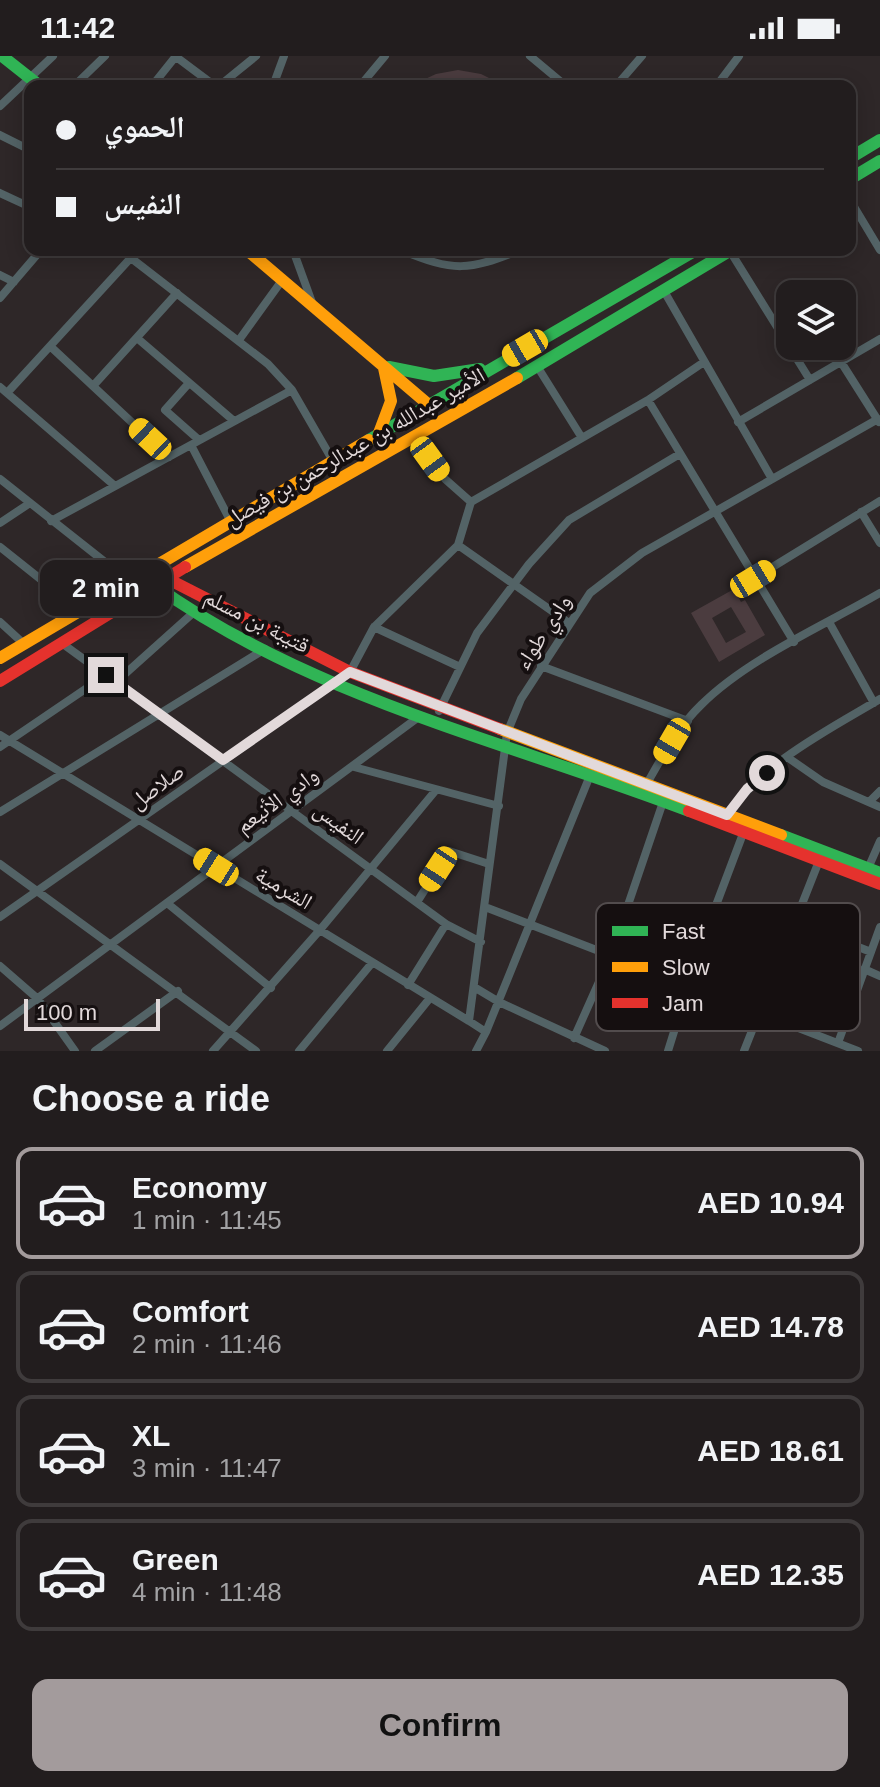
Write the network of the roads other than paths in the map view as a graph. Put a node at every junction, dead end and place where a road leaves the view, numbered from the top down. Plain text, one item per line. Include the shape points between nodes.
1 (2, 56) edge
2 (53, 56) edge
3 (105, 56) edge
4 (176, 56) edge
5 (256, 56) edge
6 (284, 56) edge
7 (385, 56) edge
8 (530, 56) edge
9 (642, 56) edge
10 (739, 56) edge
11 (623, 78) joint
12 (32, 80) edge
13 (38, 80) edge
14 (80, 80) edge
15 (157, 80) edge
16 (209, 80) edge
17 (225, 80) edge
18 (275, 80) edge
19 (365, 80) edge
20 (559, 80) edge
21 (626, 80) edge
22 (721, 80) edge
23 (24, 91) edge
24 (0, 106) edge
25 (0, 135) edge
26 (880, 140) edge
27 (24, 147) edge
28 (856, 154) edge
29 (880, 161) edge
30 (856, 175) edge
31 (0, 193) edge
32 (24, 204) edge
33 (856, 210) edge
34 (880, 250) edge
35 (36, 256) edge
36 (254, 256) edge
37 (295, 256) edge
38 (415, 256) edge
39 (505, 256) edge
40 (686, 256) edge
41 (721, 256) edge
42 (735, 256) edge
43 (131, 258) joint
44 (0, 275) edge
45 (283, 279) junction
46 (14, 282) junction
47 (664, 291) junction
48 (177, 293) junction
49 (0, 298) edge
50 (313, 305) junction
51 (137, 338) junction
52 (880, 339) edge
53 (239, 340) junction
54 (50, 346) junction
55 (704, 362) junction
56 (841, 362) junction
57 (500, 363) junction
58 (382, 364) junction
59 (537, 366) junction
60 (810, 380) junction
61 (189, 383) junction
62 (93, 386) junction
63 (4, 390) edge
64 (292, 390) junction
65 (648, 400) junction
66 (429, 405) junction
67 (234, 421) junction
68 (879, 421) edge
69 (738, 422) junction
70 (377, 436) junction
71 (415, 438) junction
72 (582, 438) junction
73 (195, 442) junction
74 (678, 455) junction
75 (169, 457) junction
76 (333, 461) junction
77 (0, 479) edge
78 (772, 479) junction
79 (115, 486) junction
80 (880, 501) edge
81 (471, 502) junction
82 (30, 503) junction
83 (861, 512) junction
84 (715, 514) junction
85 (51, 521) junction
86 (231, 522) junction
87 (0, 523) edge
88 (880, 543) edge
89 (458, 545) junction
90 (0, 547) edge
91 (148, 569) junction
92 (165, 578) junction
93 (753, 579) junction
94 (129, 581) junction
95 (515, 583) junction
96 (155, 588) junction
97 (880, 593) edge
98 (78, 609) junction
99 (193, 613) junction
100 (0, 622) edge
101 (829, 622) junction
102 (569, 623) junction
103 (374, 627) junction
104 (794, 642) junction
105 (24, 644) junction
106 (63, 644) junction
107 (265, 649) junction
108 (0, 658) edge
109 (541, 666) junction
110 (460, 667) junction
111 (350, 672) junction
112 (106, 675) junction
113 (0, 681) edge
114 (116, 682) junction
115 (333, 682) junction
116 (877, 701) edge
117 (442, 706) junction
118 (159, 715) junction
119 (420, 716) junction
120 (434, 719) junction
121 (688, 721) junction
122 (0, 735) edge
123 (508, 739) junction
124 (9, 741) junction
125 (0, 747) edge
126 (787, 757) junction
127 (223, 760) junction
128 (354, 767) junction
129 (64, 774) junction
130 (589, 778) junction
131 (644, 789) junction
132 (436, 790) junction
133 (880, 791) edge
134 (663, 802) junction
135 (869, 802) junction
136 (499, 806) junction
137 (880, 807) edge
138 (293, 811) junction
139 (0, 812) edge
140 (725, 819) junction
141 (140, 820) junction
142 (744, 831) junction
143 (880, 841) edge
144 (449, 851) dead end
145 (819, 861) junction
146 (0, 864) edge
147 (489, 864) junction
148 (216, 867) junction
149 (371, 868) junction
150 (438, 869) dead end
151 (871, 873) edge
152 (880, 884) edge
153 (38, 892) junction
154 (417, 902) junction
155 (167, 903) junction
156 (629, 903) edge
157 (717, 903) edge
158 (802, 903) edge
159 (485, 907) junction
160 (0, 917) edge
161 (446, 924) junction
162 (532, 925) junction
163 (880, 927) edge
164 (319, 931) junction
165 (481, 942) junction
166 (108, 944) junction
167 (860, 948) edge
168 (596, 949) edge
169 (871, 952) junction
170 (372, 963) junction
171 (0, 966) edge
172 (864, 969) junction
173 (880, 976) edge
174 (860, 981) edge
175 (408, 985) junction
176 (474, 987) junction
177 (271, 988) junction
178 (596, 989) edge
179 (178, 991) junction
180 (430, 998) junction
181 (38, 999) junction
182 (499, 1002) junction
183 (469, 1021) junction
184 (0, 1026) edge
185 (675, 1031) edge
186 (752, 1031) edge
187 (806, 1031) edge
188 (842, 1031) edge
189 (232, 1032) junction
190 (486, 1032) junction
191 (574, 1038) junction
192 (838, 1043) junction
193 (75, 1051) edge
194 (95, 1051) edge
195 (213, 1051) edge
196 (256, 1051) edge
197 (299, 1051) edge
198 (387, 1051) edge
199 (476, 1051) edge
200 (605, 1051) edge
201 (668, 1051) edge
202 (744, 1051) edge
203 (858, 1051) edge

1 - 12 street
2 - 13 street
3 - 14 street
4 - 15 street
4 - 16 street
5 - 17 street
6 - 18 street
7 - 19 street
8 - 20 street
9 - 11 street
10 - 22 street
11 - 21 street
23 - 24 street
25 - 27 street
26 - 28 street
29 - 30 street
31 - 32 street
33 - 34 street
35 - 46 street
36 - 45 street
37 - 50 street
38 - 39 street via 434,264 476,268
40 - 57 street, الأمير عبدالله بن عبدالرحمن بن فيصل
41 - 47 street, الأمير عبدالله بن عبدالرحمن بن فيصل
42 - 60 street
43 - 48 street
43 - 54 street
44 - 46 street
45 - 50 street
45 - 53 street
46 - 49 street
47 - 55 street
47 - 59 street, الأمير عبدالله بن عبدالرحمن بن فيصل
48 - 51 street
48 - 53 street
50 - 58 street
51 - 61 street
51 - 62 street
52 - 56 street
53 - 64 street
54 - 62 street
54 - 63 street
55 - 65 street
55 - 69 street
56 - 60 street
56 - 68 street, وادي طواء
57 - 58 street, الأمير عبدالله بن عبدالرحمن بن فيصل via 440,377
57 - 66 street, الأمير عبدالله بن عبدالرحمن بن فيصل
58 - 66 street
58 - 70 street, الأمير عبدالله بن عبدالرحمن بن فيصل via 393,401
59 - 71 street, الأمير عبدالله بن عبدالرحمن بن فيصل
59 - 72 street
60 - 69 street
61 - 67 street
61 - 73 street via 165,410
62 - 75 street
63 - 79 street
64 - 67 street
64 - 76 street
65 - 72 street
65 - 74 street
66 - 70 street, الأمير عبدالله بن عبدالرحمن بن فيصل
67 - 73 street
68 - 78 street, وادي طواء
69 - 78 street
70 - 76 street, الأمير عبدالله بن عبدالرحمن بن فيصل
71 - 81 street via 445,479
71 - 92 street, الأمير عبدالله بن عبدالرحمن بن فيصل
72 - 81 street
73 - 75 street
73 - 86 street
74 - 84 street
74 - 95 street via 569,520
75 - 79 street
76 - 86 street, الأمير عبدالله بن عبدالرحمن بن فيصل
77 - 82 street
78 - 84 street, وادي طواء
79 - 85 street
80 - 83 street
81 - 89 street
82 - 85 street
82 - 87 street
83 - 88 street
83 - 93 street
84 - 93 street
84 - 102 street, وادي طواء via 642,553 590,593
85 - 94 street
86 - 91 street, الأمير عبدالله بن عبدالرحمن بن فيصل
89 - 95 street
89 - 103 street
90 - 98 street
91 - 92 street, قتيبة بن مسلم
91 - 94 street, الأمير عبدالله بن عبدالرحمن بن فيصل
91 - 96 street
92 - 96 street, الأمير عبدالله بن عبدالرحمن بن فيصل
92 - 111 street, قتيبة بن مسلم
93 - 104 street
94 - 98 street, الأمير عبدالله بن عبدالرحمن بن فيصل
95 - 102 street
95 - 110 street via 477,633
96 - 99 street, قتيبة بن مسلم
96 - 106 street, الأمير عبدالله بن عبدالرحمن بن فيصل
97 - 101 street
98 - 105 street, الأمير عبدالله بن عبدالرحمن بن فيصل
99 - 107 street, قتيبة بن مسلم
99 - 114 street
100 - 105 street
101 - 104 street
101 - 116 street
102 - 109 street, وادي طواء
103 - 110 street
103 - 111 street
104 - 121 street via 746,670
105 - 108 street, الأمير عبدالله بن عبدالرحمن بن فيصل
106 - 112 street, النفيس
106 - 113 street, الأمير عبدالله بن عبدالرحمن بن فيصل
107 - 115 street, قتيبة بن مسلم
107 - 118 street
109 - 121 street
109 - 123 street, وادي طواء via 521,699
110 - 117 street
111 - 115 street, صلاصل
111 - 117 street, قتيبة بن مسلم
112 - 114 street, النفيس
112 - 124 street
114 - 118 street, النفيس
115 - 119 street, قتيبة بن مسلم
115 - 127 street, صلاصل
116 - 126 street
117 - 120 street
117 - 123 street, قتيبة بن مسلم
118 - 127 street, النفيس
118 - 129 street
119 - 120 street, قتيبة بن مسلم
119 - 128 street, وادي الأنيعم
120 - 123 street, قتيبة بن مسلم
121 - 131 street
122 - 124 street, الشرمية
123 - 130 street, قتيبة بن مسلم
123 - 131 street, قتيبة بن مسلم
123 - 136 street, وادي طواء
124 - 125 street
124 - 129 street, الشرمية
126 - 135 street via 823,782
126 - 140 street via 747,789
127 - 138 street, النفيس
127 - 141 street, صلاصل
128 - 132 street
128 - 138 street, وادي الأنيعم
129 - 139 street
129 - 141 street, الشرمية
130 - 131 street, قتيبة بن مسلم
130 - 162 street
131 - 134 street, قتيبة بن مسلم
131 - 140 street, قتيبة بن مسلم
132 - 136 street
132 - 149 street
133 - 135 street
134 - 140 street, قتيبة بن مسلم
134 - 156 street
135 - 137 street
136 - 147 street, وادي طواء
138 - 148 street, وادي الأنيعم
138 - 149 street, النفيس
140 - 142 street, قتيبة بن مسلم
140 - 151 street, قتيبة بن مسلم
141 - 148 street, الشرمية
141 - 153 street, صلاصل
142 - 145 street, قتيبة بن مسلم
142 - 157 street
143 - 151 street
144 - 147 street
145 - 151 street, قتيبة بن مسلم
145 - 158 street
146 - 153 street
147 - 159 street, وادي طواء
148 - 155 street, وادي الأنيعم
148 - 164 street, الشرمية
149 - 154 street, النفيس
149 - 164 street
150 - 154 street
151 - 152 street, قتيبة بن مسلم
153 - 160 street, صلاصل
153 - 166 street
154 - 161 street, النفيس
155 - 166 street, وادي الأنيعم
155 - 177 street
159 - 162 street
159 - 165 street, وادي طواء
161 - 165 street, النفيس
161 - 175 street
162 - 168 street
162 - 182 street
163 - 169 street
164 - 170 street, الشرمية
164 - 177 street
165 - 176 street, وادي طواء
166 - 179 street
166 - 181 street, وادي الأنيعم
167 - 169 street
169 - 172 street
170 - 175 street, الشرمية
170 - 197 street
171 - 181 street
172 - 173 street
172 - 174 street
175 - 180 street, الشرمية
176 - 182 street
176 - 183 street, وادي طواء
177 - 189 street
178 - 191 street
179 - 189 street
179 - 194 street
180 - 183 street, الشرمية
180 - 198 street
181 - 184 street, وادي الأنيعم
181 - 193 street
182 - 190 street
182 - 191 street
183 - 190 street, الشرمية
185 - 201 street
186 - 202 street
187 - 192 street
188 - 192 street
189 - 195 street
189 - 196 street
190 - 199 street
191 - 200 street
192 - 203 street

